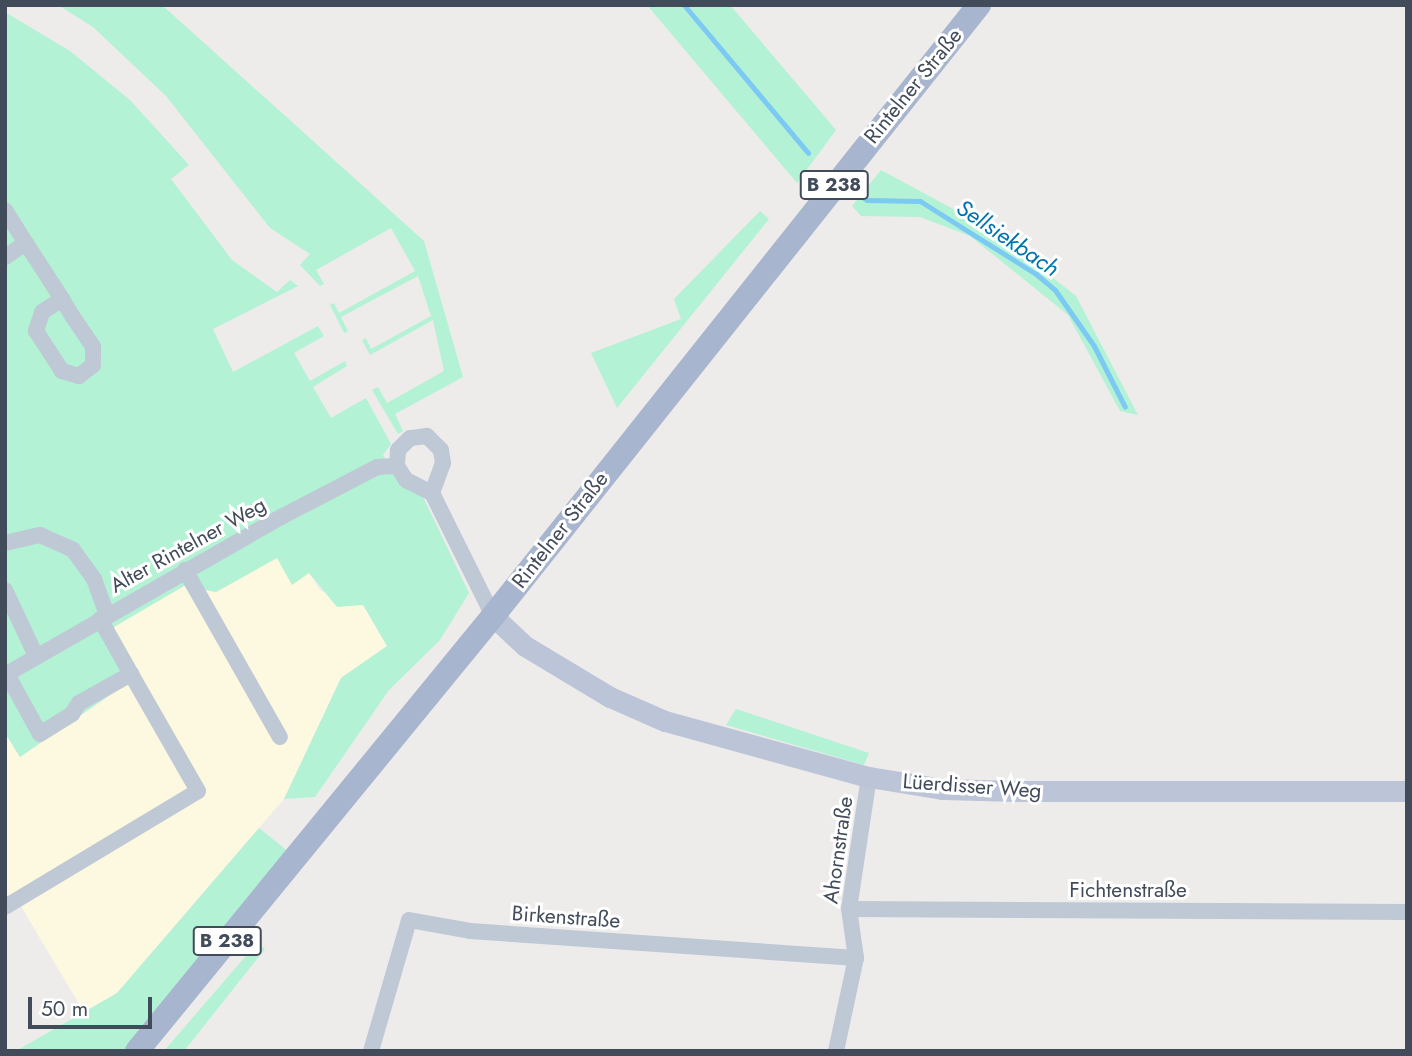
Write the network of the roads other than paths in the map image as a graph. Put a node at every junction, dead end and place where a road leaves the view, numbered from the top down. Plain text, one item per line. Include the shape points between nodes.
1 (979, 5) edge
2 (5, 210) edge
3 (26, 243) junction
4 (5, 257) edge
5 (62, 299) junction
6 (397, 466) junction
7 (432, 493) junction
8 (5, 543) edge
9 (185, 570) junction
10 (5, 590) edge
11 (103, 616) junction
12 (493, 616) junction
13 (36, 656) junction
14 (6, 674) edge
15 (131, 674) junction
16 (280, 737) dead end
17 (869, 777) junction
18 (1407, 791) edge
19 (5, 907) edge
20 (849, 909) junction
21 (1407, 912) edge
22 (856, 958) junction
23 (136, 1051) edge
24 (371, 1051) edge
25 (836, 1051) edge

1 - 12 main road, Rintelner Straße / B 238
2 - 3 street
3 - 4 street
3 - 5 street
5 - 5 street via 42,312 36,331 62,371 79,376 90,370 95,354
6 - 7 street via 406,480
6 - 7 street via 398,450 410,438 427,436 441,450 441,471
6 - 9 street, Alter Rintelner Weg via 367,472
7 - 12 street
8 - 11 street via 40,535 73,550 94,579
9 - 11 street, Alter Rintelner Weg
9 - 16 street
10 - 13 street
11 - 13 street, Alter Rintelner Weg
11 - 15 street
12 - 17 main road, Lüerdisser Weg via 526,646 610,697 654,716
12 - 23 main road, Rintelner Straße / B 238
13 - 14 street, Alter Rintelner Weg
14 - 15 street via 40,734 72,714 79,703
15 - 19 street via 198,791
17 - 18 main road, Lüerdisser Weg via 942,789
17 - 20 street, Ahornstraße
20 - 21 street, Fichtenstraße
20 - 22 street, Ahornstraße
22 - 24 street, Birkenstraße via 470,931 410,920
22 - 25 street, Ahornstraße

